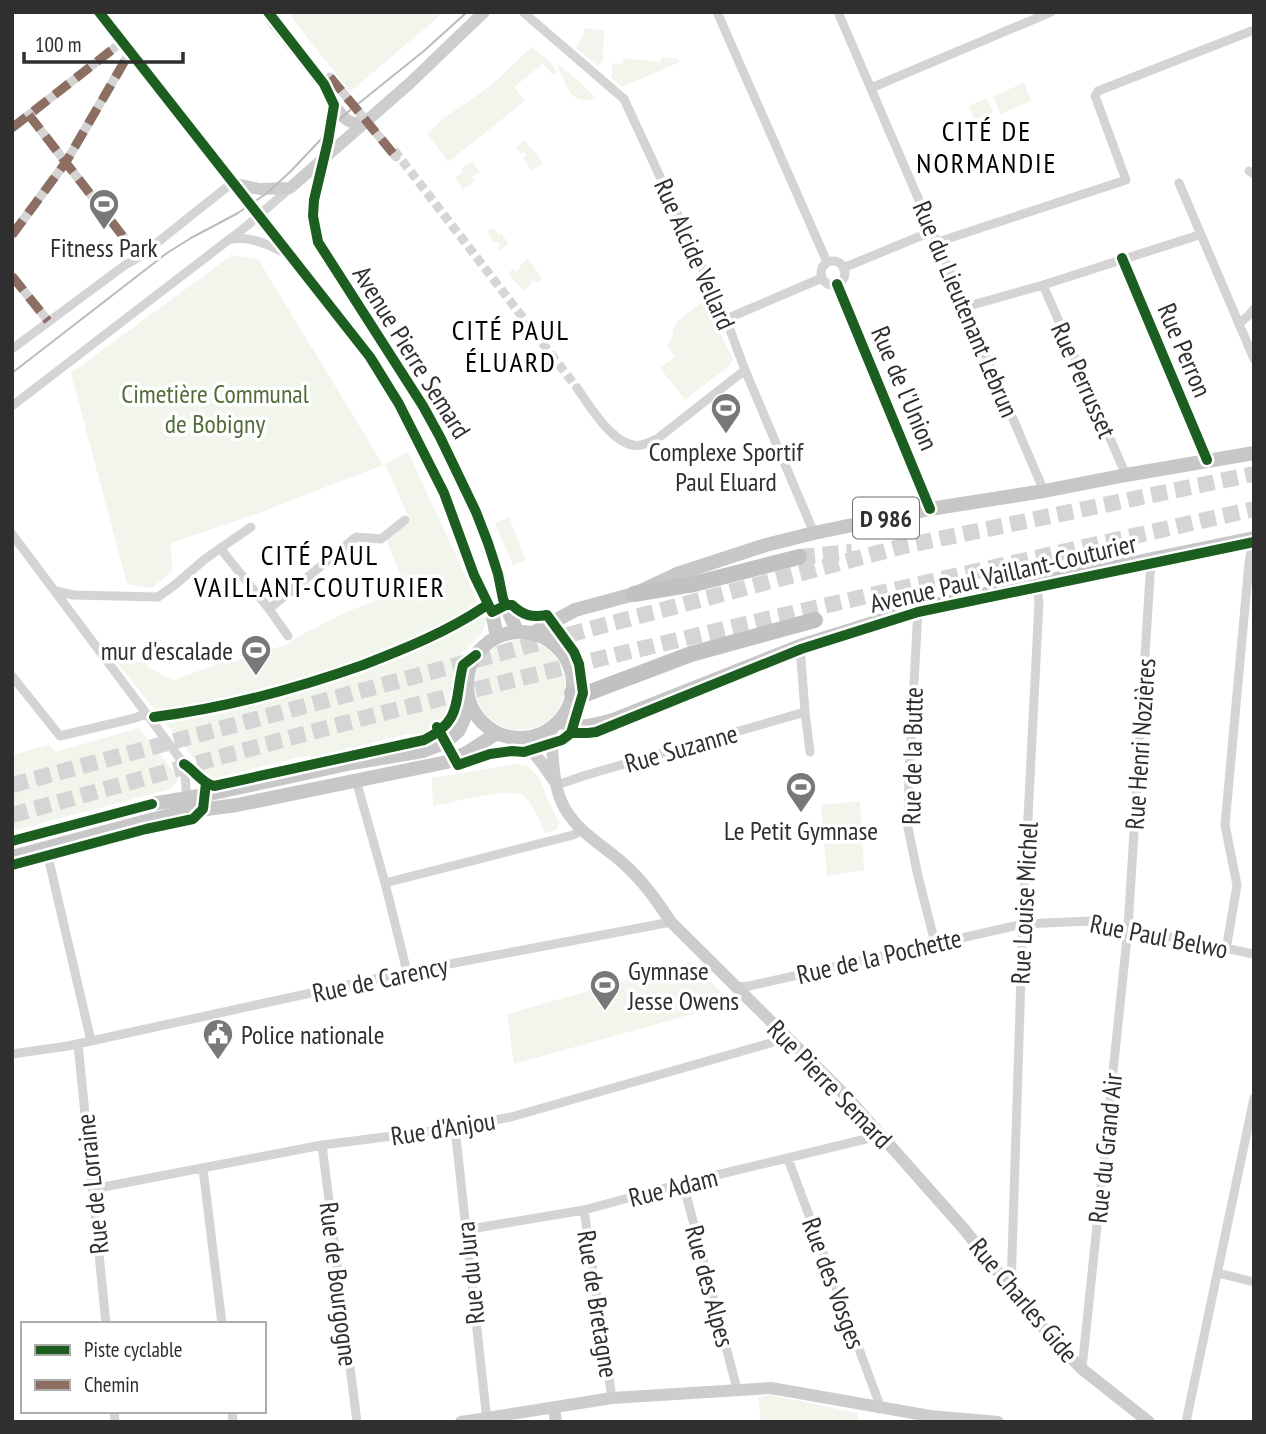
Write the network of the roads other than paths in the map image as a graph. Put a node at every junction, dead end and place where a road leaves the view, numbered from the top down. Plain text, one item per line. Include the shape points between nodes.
1 (484, 12) edge
2 (523, 12) edge
3 (718, 12) edge
4 (838, 12) edge
5 (1051, 12) edge
6 (104, 14) edge
7 (1254, 30) edge
8 (126, 47) junction
9 (327, 81) joint
10 (871, 88) junction
11 (334, 105) junction
12 (29, 115) junction
13 (365, 123) junction
14 (12, 128) edge
15 (396, 157) tunnel mouth
16 (323, 160) junction
17 (66, 162) junction
18 (232, 183) junction
19 (1179, 183) dead end
20 (290, 188) junction
21 (259, 215) junction
22 (933, 231) junction
23 (12, 235) edge
24 (1199, 235) junction
25 (227, 240) junction
26 (938, 242) junction
27 (291, 256) junction
28 (139, 257) junction
29 (1122, 258) junction
30 (827, 262) junction
31 (843, 268) junction
32 (12, 276) edge
33 (822, 278) junction
34 (837, 284) junction
35 (1043, 285) junction
36 (965, 307) junction
37 (1254, 310) edge
38 (726, 319) junction
39 (48, 321) junction
40 (1239, 324) junction
41 (12, 349) edge
42 (1254, 359) edge
43 (745, 370) junction
44 (577, 388) tunnel mouth
45 (12, 406) edge
46 (1254, 453) edge
47 (1207, 460) junction
48 (1126, 475) junction
49 (1044, 491) junction
50 (930, 509) junction
51 (405, 520) dead end
52 (251, 527) dead end
53 (814, 533) junction
54 (12, 534) edge
55 (1253, 538) edge
56 (220, 548) junction
57 (799, 557) tunnel mouth
58 (1151, 560) junction
59 (1036, 583) junction
60 (56, 591) junction
61 (634, 594) junction
62 (269, 608) junction
63 (918, 609) junction
64 (815, 620) dead end
65 (517, 631) junction
66 (533, 633) junction
67 (288, 636) dead end
68 (497, 637) junction
69 (800, 646) junction
70 (12, 676) edge
71 (572, 693) junction
72 (468, 698) junction
73 (805, 712) junction
74 (145, 714) junction
75 (555, 725) junction
76 (497, 733) junction
77 (520, 738) junction
78 (810, 752) dead end
79 (356, 780) junction
80 (557, 785) junction
81 (188, 798) junction
82 (150, 820) junction
83 (582, 830) junction
84 (12, 841) edge
85 (46, 848) junction
86 (12, 858) edge
87 (385, 883) junction
88 (671, 922) junction
89 (1023, 924) junction
90 (1128, 928) junction
91 (935, 943) junction
92 (1226, 950) junction
93 (1254, 954) edge
94 (407, 972) junction
95 (735, 987) junction
96 (788, 1038) junction
97 (91, 1041) junction
98 (78, 1044) junction
99 (12, 1054) edge
100 (1254, 1098) edge
101 (455, 1128) junction
102 (879, 1133) junction
103 (322, 1146) junction
104 (788, 1159) junction
105 (203, 1169) junction
106 (683, 1184) junction
107 (93, 1189) junction
108 (584, 1210) junction
109 (964, 1229) joint
110 (465, 1230) junction
111 (1218, 1273) junction
112 (1254, 1282) edge
113 (1011, 1288) junction
114 (106, 1322) edge
115 (222, 1322) edge
116 (1082, 1368) junction
117 (737, 1389) junction
118 (612, 1398) junction
119 (554, 1408) junction
120 (880, 1408) junction
121 (931, 1419) edge
122 (487, 1420) edge
123 (1148, 1421) edge
124 (357, 1422) edge
125 (461, 1422) edge
126 (556, 1422) edge
127 (998, 1422) edge
128 (1186, 1422) edge

1 - 13 main road
2 - 38 street, Rue Alcide Vellard via 624,99
3 - 30 street
4 - 10 street, Rue du Lieutenant Lebrun
5 - 10 street
6 - 8 main road, Avenue Pierre Semard
7 - 26 street via 1098,91 1095,96 1126,180
8 - 12 street
8 - 17 street
8 - 18 main road, Avenue Pierre Semard
9 - 11 main road
9 - 15 street, bridge
10 - 22 street, Rue du Lieutenant Lebrun
11 - 13 main road via 347,121
11 - 16 main road, Avenue Pierre Semard
12 - 14 street
12 - 17 street
13 - 16 main road
16 - 20 main road
16 - 65 main road, Avenue Pierre Semard via 313,207 318,242 440,437 476,512
17 - 23 street
17 - 28 street
18 - 20 main road
18 - 21 main road, Avenue Pierre Semard
18 - 28 street
19 - 24 street
20 - 21 street
21 - 25 street
21 - 27 main road, Avenue Pierre Semard
22 - 26 street, Rue du Lieutenant Lebrun
22 - 31 street
24 - 29 street
24 - 40 street
25 - 27 street via 251,239
25 - 45 street
26 - 36 street, Rue du Lieutenant Lebrun
27 - 68 main road, Avenue Pierre Semard via 370,357 399,404 444,493 492,612
28 - 39 street
29 - 35 street
29 - 47 street, Rue Perron
30 - 31 street
30 - 33 street
31 - 34 street
32 - 39 street
33 - 34 street via 825,283
33 - 38 street
34 - 50 street, Rue de l'Union
35 - 36 street
35 - 48 street, Rue Perrusset
36 - 49 street, Rue du Lieutenant Lebrun
37 - 40 street
38 - 43 street, Rue Alcide Vellard
39 - 41 street
40 - 42 street
43 - 44 street via 657,439 640,446 618,440
43 - 53 street, Rue Alcide Vellard
46 - 47 main road, D 986
47 - 48 main road, D 986
48 - 49 main road, D 986
49 - 50 main road, D 986
50 - 53 main road, D 986
51 - 62 street via 381,539 356,537
52 - 56 street
53 - 61 main road, D 986 via 677,574
54 - 60 street
55 - 58 main road, Avenue Paul Vaillant-Couturier
55 - 92 street via 1225,825 1237,885
56 - 60 street via 158,597
56 - 62 street
57 - 61 highway
58 - 59 main road, Avenue Paul Vaillant-Couturier
58 - 90 street, Rue Henri Nozières
59 - 63 main road, Avenue Paul Vaillant-Couturier
59 - 89 street, Rue Louise Michel via 1040,602
60 - 74 street
61 - 66 main road, D 986 via 575,610
62 - 67 street
63 - 69 main road, Avenue Paul Vaillant-Couturier
63 - 91 street, Rue de la Butte via 908,828
64 - 71 highway via 691,654 588,693
65 - 66 main road
65 - 68 main road
66 - 71 main road via 547,639 568,662
68 - 72 main road via 475,656 468,670
69 - 73 street
69 - 75 main road, Avenue Paul Vaillant-Couturier via 613,720 573,727
70 - 74 street via 60,736
71 - 75 main road via 568,708
72 - 76 main road via 480,720
72 - 81 main road via 459,730 439,746
73 - 78 street
73 - 80 street, Rue Suzanne
74 - 81 street via 184,764
75 - 77 main road via 536,736
75 - 80 main road, Rue Pierre Semard
76 - 77 main road
76 - 79 main road via 447,762
77 - 80 main road, Rue Pierre Semard
79 - 82 main road
79 - 87 street
80 - 83 main road, Rue Pierre Semard via 562,803
81 - 82 street via 186,805
81 - 84 main road
82 - 85 main road
83 - 87 street
83 - 88 main road, Rue Pierre Semard via 623,863
85 - 86 main road
85 - 97 street
87 - 94 street
88 - 94 street, Rue de Carency
88 - 95 main road, Rue Pierre Semard
89 - 90 street, Rue Paul Belwo via 1090,921
89 - 91 street, Rue de la Pochette
89 - 113 street, Rue Louise Michel
90 - 92 street, Rue Paul Belwo
90 - 116 street, Rue du Grand Air
91 - 95 street, Rue de la Pochette
92 - 93 street, Rue Paul Belwo
94 - 97 street, Rue de Carency
95 - 96 main road, Rue Pierre Semard
96 - 101 street, Rue d'Anjou via 511,1117
96 - 102 main road, Rue Pierre Semard
97 - 98 street, Rue de Carency
98 - 99 street, Rue de Carency
98 - 107 street, Rue de Lorraine
100 - 111 street
101 - 103 street, Rue d'Anjou
101 - 110 street, Rue du Jura
102 - 104 street, Rue Adam
102 - 109 main road, Rue Pierre Semard
103 - 105 street, Rue d'Anjou
103 - 124 street, Rue de Bourgogne
104 - 106 street, Rue Adam
104 - 120 street, Rue des Vosges
105 - 107 street, Rue d'Anjou
105 - 115 street
106 - 108 street, Rue Adam
106 - 117 street, Rue des Alpes
107 - 114 street, Rue de Lorraine
108 - 110 street, Rue Adam
108 - 118 street, Rue de Bretagne
109 - 113 main road, Rue Charles Gide
110 - 122 street, Rue du Jura
111 - 112 street
111 - 128 street
113 - 116 main road, Rue Charles Gide
116 - 123 main road, Rue Charles Gide
117 - 118 main road
117 - 120 main road via 771,1388
118 - 119 main road
119 - 122 main road
119 - 126 main road
120 - 121 main road
121 - 127 main road
122 - 125 main road

